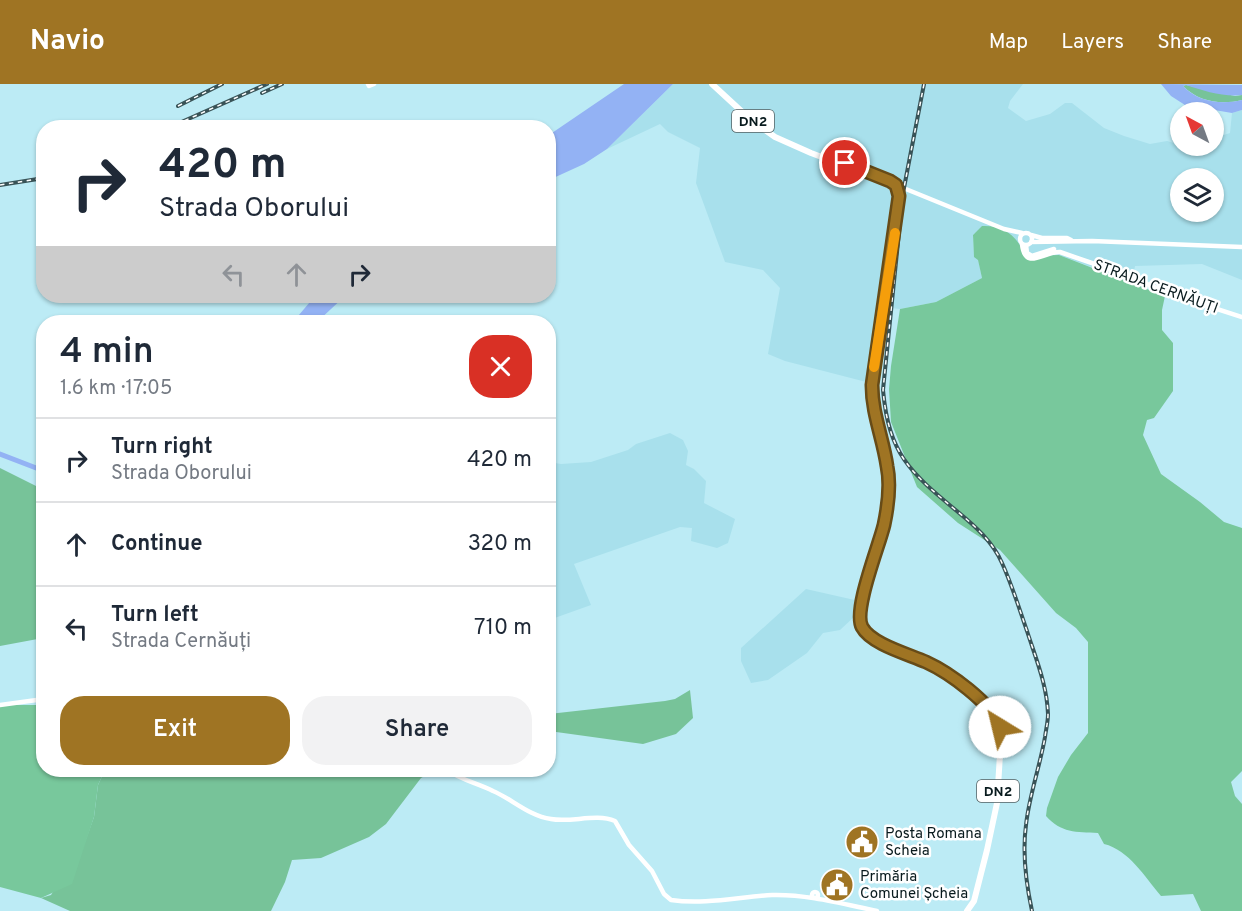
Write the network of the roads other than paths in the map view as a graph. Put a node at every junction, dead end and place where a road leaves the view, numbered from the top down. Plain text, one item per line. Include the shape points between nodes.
1 (712, 84) edge
2 (800, 148) junction
3 (853, 166) junction
4 (871, 173) junction
5 (896, 185) junction
6 (1004, 229) junction
7 (1022, 233) junction
8 (1031, 235) junction
9 (1071, 240) junction
10 (1064, 242) junction
11 (1025, 243) junction
12 (1242, 247) edge
13 (1062, 251) junction
14 (1070, 255) junction
15 (1242, 317) edge
16 (36, 700) edge
17 (0, 705) edge
18 (457, 777) edge
19 (877, 911) edge
20 (967, 911) edge

1 - 2 main road, STRADA CERNĂUȚI / DN2 via 775,137
2 - 3 main road, STRADA CERNĂUȚI / DN2
2 - 5 main road, STRADA CERNĂUȚI / DN2
3 - 4 main road, STRADA CERNĂUȚI / DN2
3 - 4 main road via 865,159
4 - 5 main road, STRADA CERNĂUȚI / DN2
5 - 6 main road, STRADA CERNĂUȚI
5 - 20 main road, DN2 via 898,209 872,385 873,410 887,464 888,494 860,619 863,628 878,640 941,670 982,702 1000,727 997,803 974,901
6 - 7 main road, STRADA CERNĂUȚI
6 - 11 main road, STRADA CERNĂUȚI
7 - 8 main road, STRADA CERNĂUȚI
7 - 11 main road
8 - 9 main road, STRADA CERNĂUȚI
8 - 11 main road
9 - 10 main road
9 - 12 main road, STRADA CERNĂUȚI
10 - 11 main road
10 - 13 main road
11 - 13 main road, STRADA CERNĂUȚI via 1027,254 1032,256 1052,249
11 - 14 main road, STRADA CERNĂUȚI via 1024,254 1032,259 1054,252
13 - 14 main road, STRADA CERNĂUȚI
14 - 15 main road, STRADA CERNĂUȚI
16 - 17 main road
18 - 19 main road via 494,791 544,818 615,821 669,899 778,895

